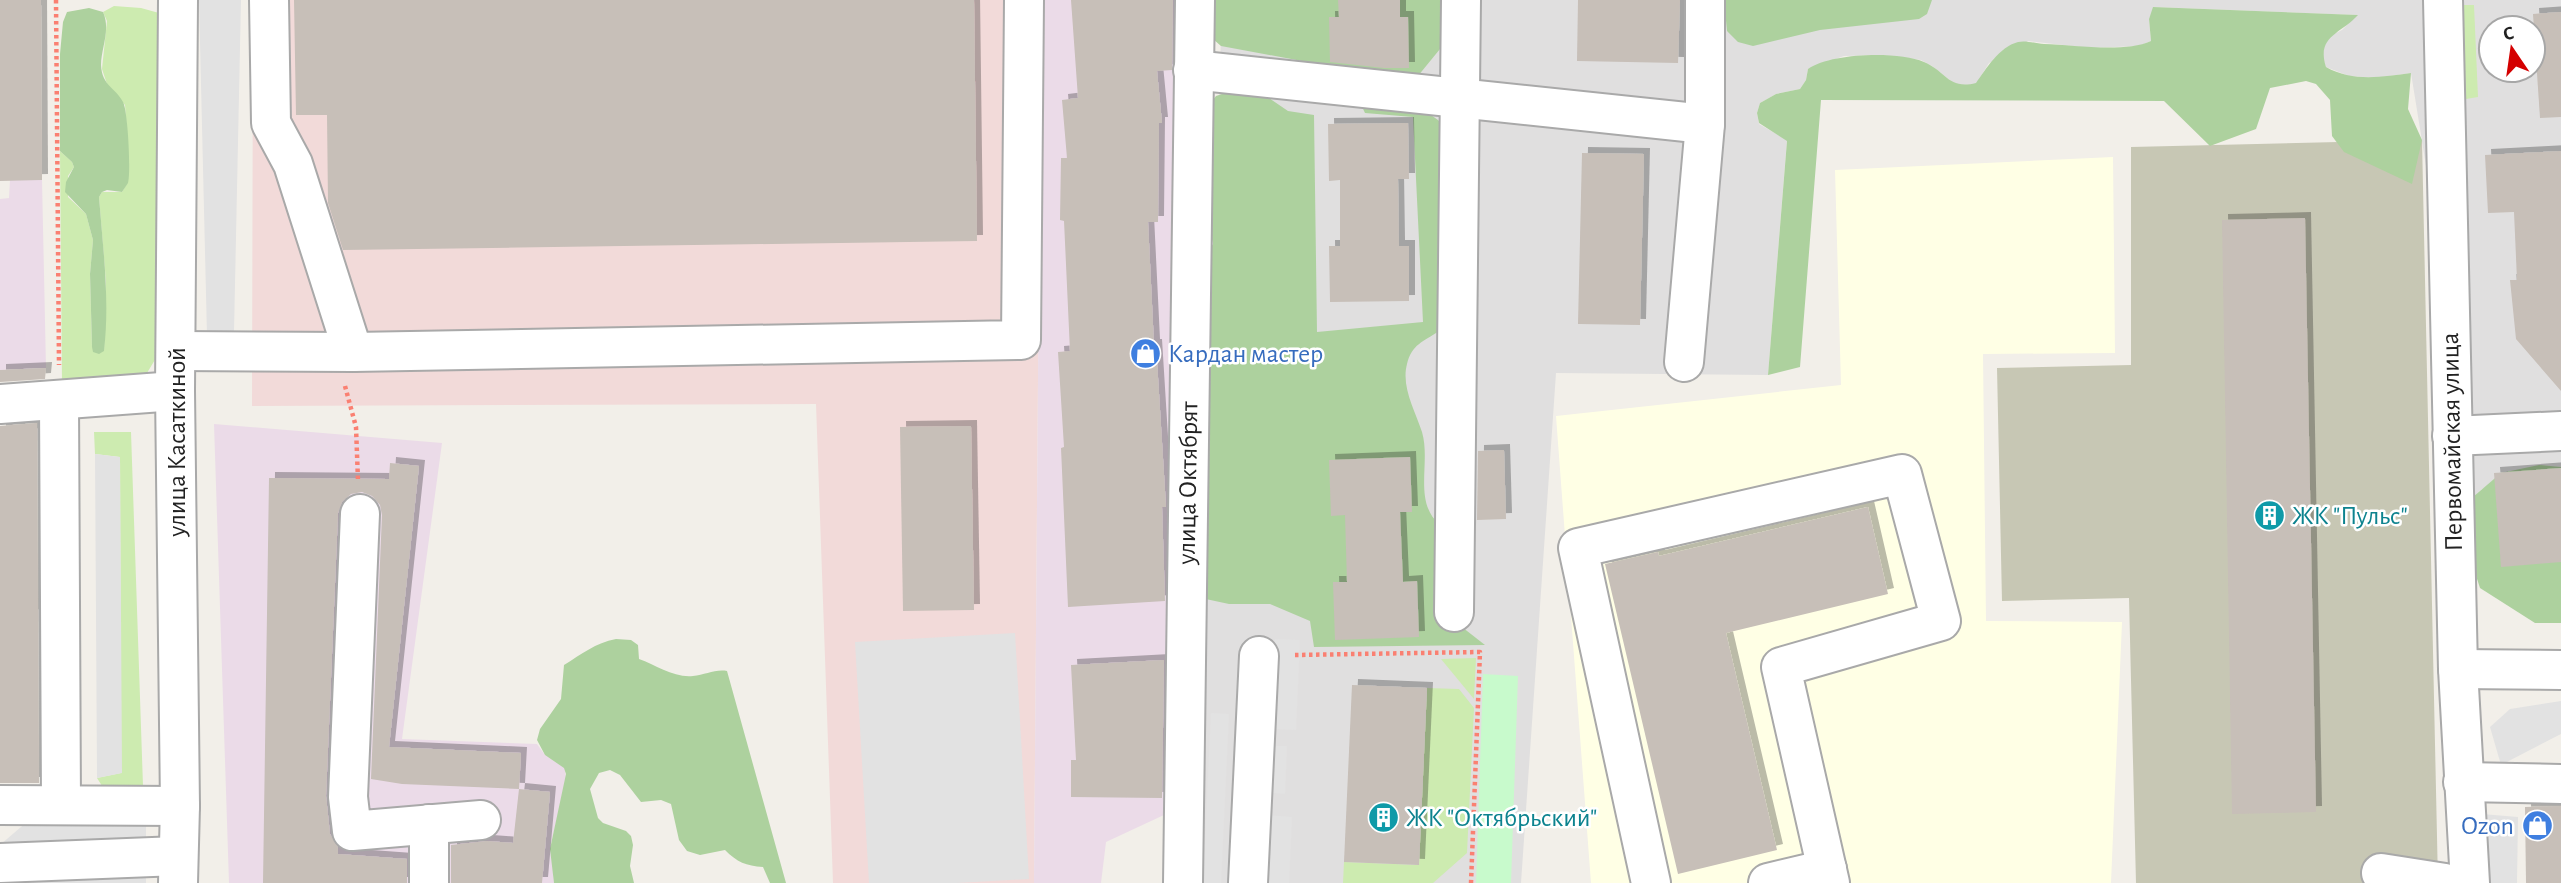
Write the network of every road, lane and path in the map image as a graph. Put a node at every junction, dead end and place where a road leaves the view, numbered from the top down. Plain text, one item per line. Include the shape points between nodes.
1 (56, 0) edge
2 (178, 0) edge
3 (269, 0) edge
4 (1024, 0) edge
5 (1195, 0) edge
6 (1461, 0) edge
7 (1705, 0) edge
8 (2443, 0) edge
9 (1193, 70) junction
10 (1462, 99) junction
11 (1705, 124) junction
12 (177, 351) junction
13 (344, 352) junction
14 (1684, 362) dead end
15 (175, 391) junction
16 (59, 401) junction
17 (0, 404) edge
18 (2561, 432) edge
19 (2452, 436) junction
20 (360, 513) joint
21 (1454, 612) dead end
22 (1259, 656) joint
23 (2458, 669) junction
24 (2561, 670) edge
25 (2463, 782) junction
26 (2561, 784) edge
27 (61, 805) junction
28 (0, 806) edge
29 (180, 806) junction
30 (481, 820) dead end
31 (429, 824) junction
32 (0, 863) edge
33 (178, 870) edge
34 (2381, 873) dead end
35 (1829, 876) edge
36 (429, 883) edge
37 (1183, 883) edge
38 (1248, 883) edge
39 (1471, 883) edge
40 (1651, 883) edge
41 (1768, 883) edge
42 (2445, 883) edge
43 (2470, 883) edge

1 - 16 path
2 - 12 street, улица Касаткиной
3 - 13 street via 271,123 293,164
4 - 13 street via 1021,340
5 - 9 street, улица Октябрят
6 - 10 street
7 - 11 street
8 - 19 street, Первомайская улица
9 - 10 street
9 - 37 street, улица Октябрят
10 - 11 street
10 - 21 street
11 - 14 street
12 - 13 street
12 - 15 street, улица Касаткиной
13 - 20 path via 356,427
15 - 16 street
15 - 29 street, улица Касаткиной
16 - 17 street
16 - 27 street
18 - 19 street
19 - 23 street, Первомайская улица
20 - 31 street via 348,797 352,831
22 - 38 street
22 - 39 path via 1479,652
23 - 24 street
23 - 25 street, Первомайская улица
25 - 26 street
25 - 43 street, Первомайская улица
27 - 28 street
27 - 29 street
29 - 33 street, улица Касаткиной
30 - 31 street
31 - 36 street
32 - 33 street
34 - 42 street
35 - 40 street via 1781,667 1941,621 1902,474 1578,548
35 - 41 street

